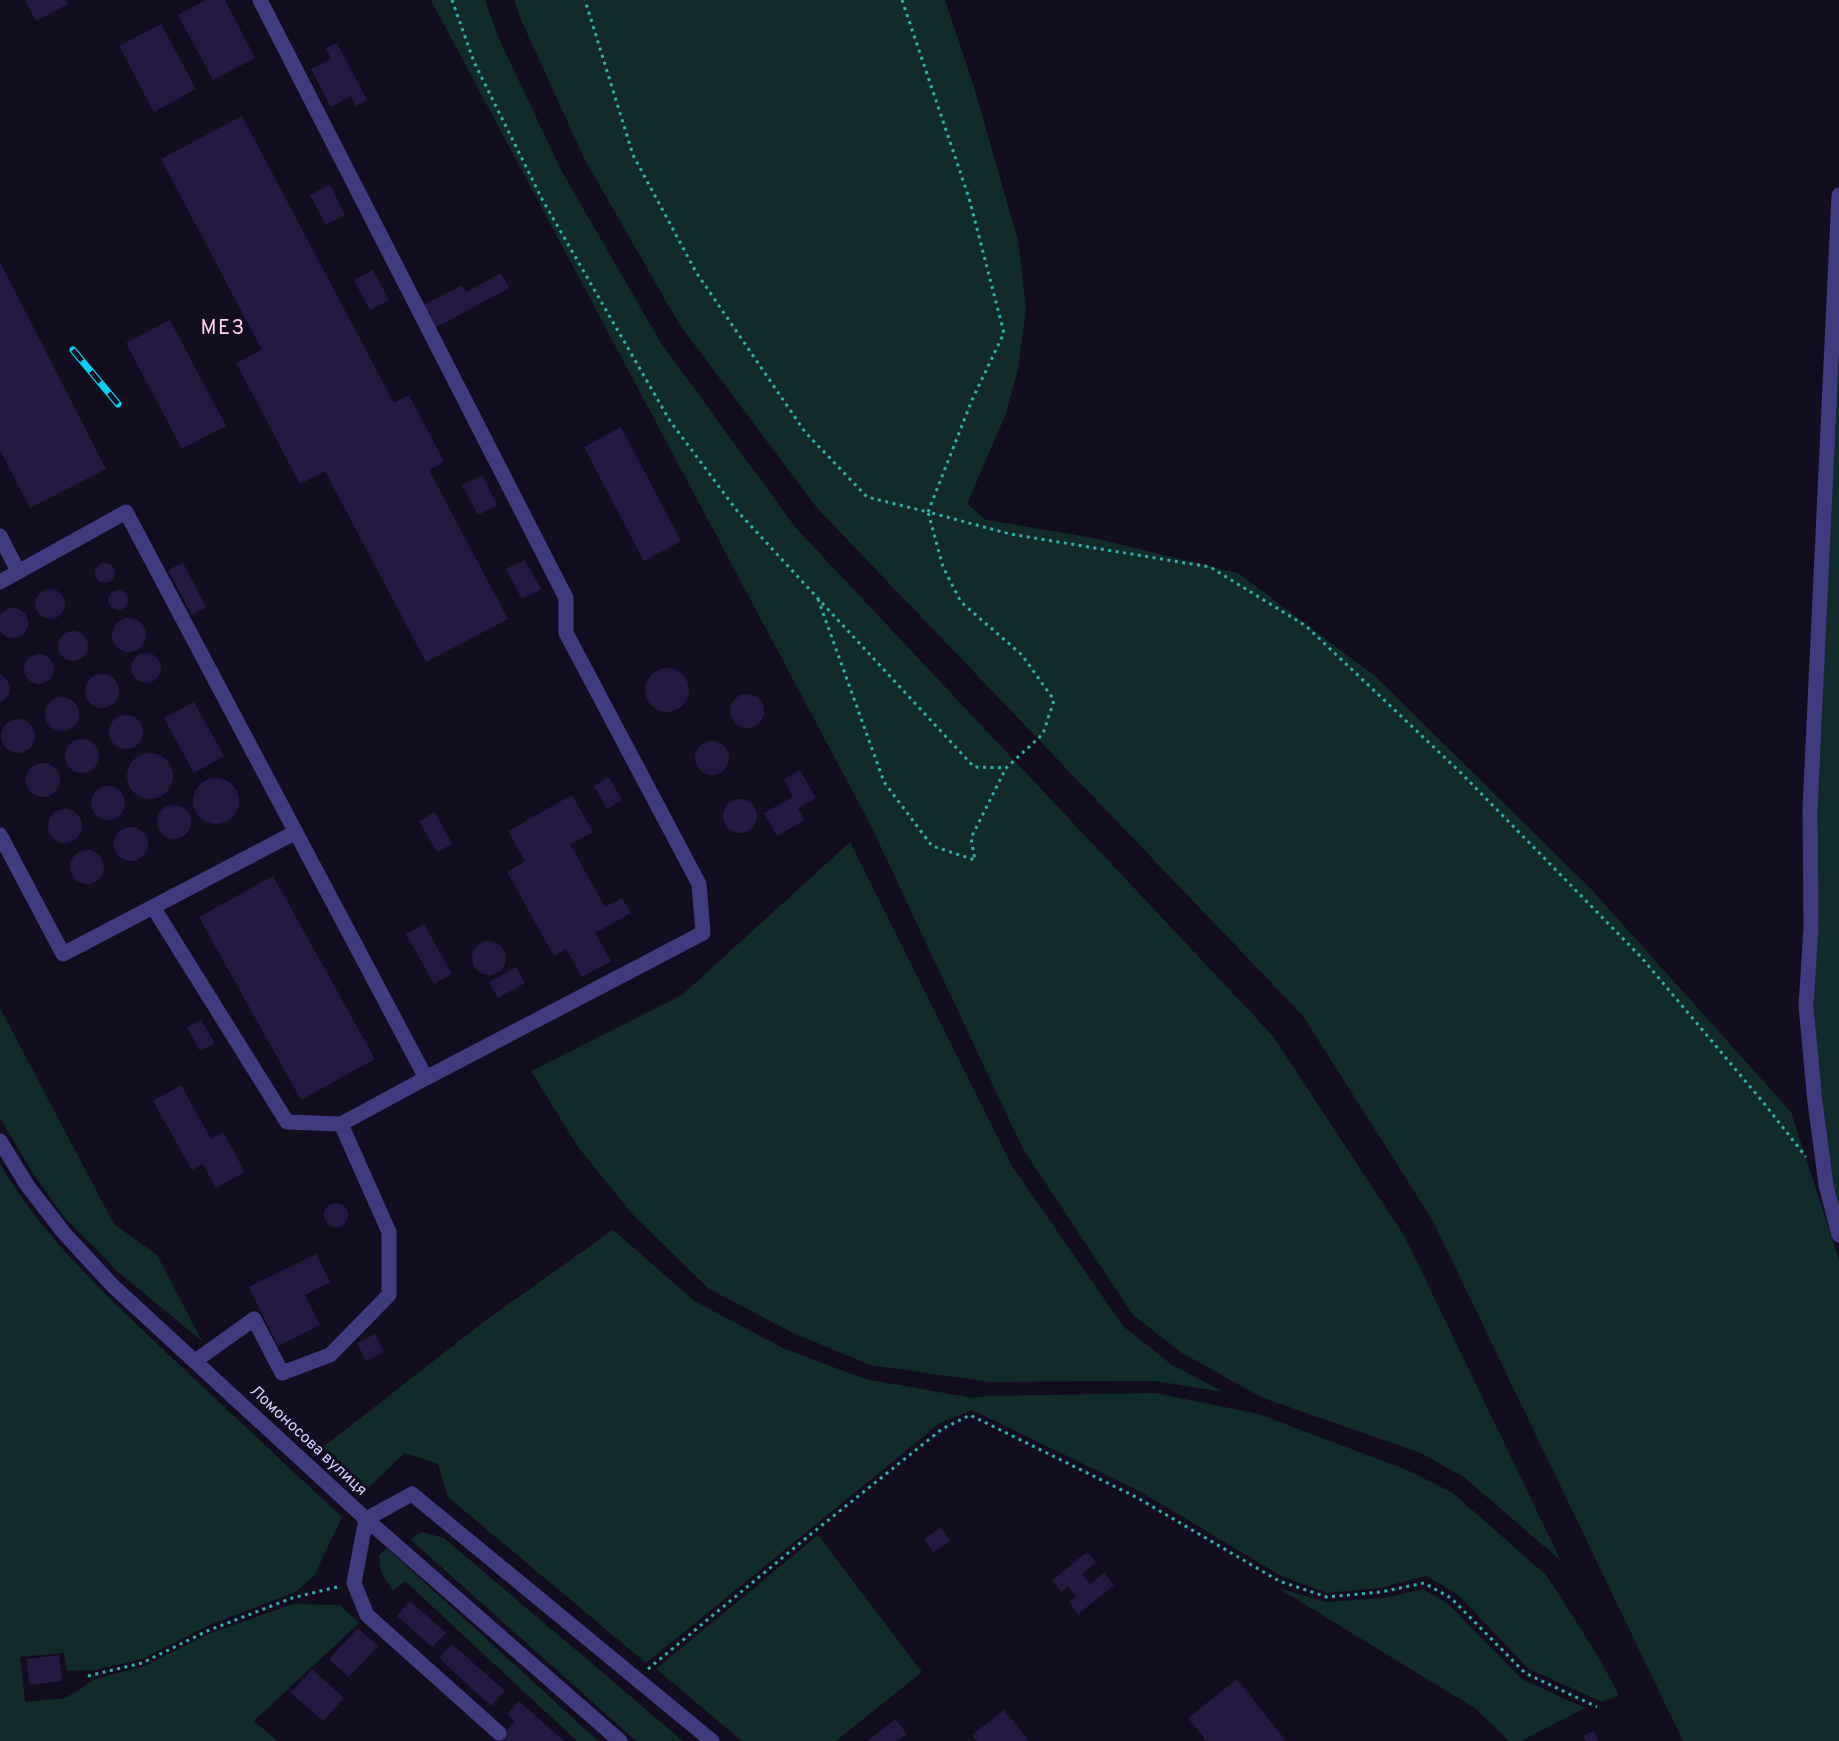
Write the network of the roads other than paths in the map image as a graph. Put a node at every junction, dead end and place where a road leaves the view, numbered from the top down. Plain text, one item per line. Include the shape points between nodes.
1 (260, 0) edge
2 (1839, 195) edge
3 (0, 536) edge
4 (18, 571) junction
5 (0, 582) edge
6 (296, 832) junction
7 (0, 835) edge
8 (153, 907) junction
9 (426, 1078) junction
10 (341, 1124) junction
11 (0, 1141) edge
12 (1839, 1235) edge
13 (195, 1361) junction
14 (366, 1519) junction
15 (499, 1733) dead end
16 (620, 1741) edge
17 (712, 1741) edge

1 - 9 street via 566,598 566,633 699,884 704,933
2 - 12 street via 1810,809 1811,927 1806,1006 1826,1185
3 - 4 street
4 - 5 street
4 - 6 street via 126,512
6 - 8 street
6 - 9 street
7 - 8 street via 63,954
8 - 10 street via 287,1122
9 - 10 street
10 - 13 street via 389,1232 389,1295 330,1355 282,1373 254,1319
11 - 13 street, Ломоносова вулиця via 64,1233 113,1286
13 - 14 street, Ломоносова вулиця
14 - 15 street via 354,1583 368,1614
14 - 16 street, Ломоносова вулиця
14 - 17 street via 412,1494

